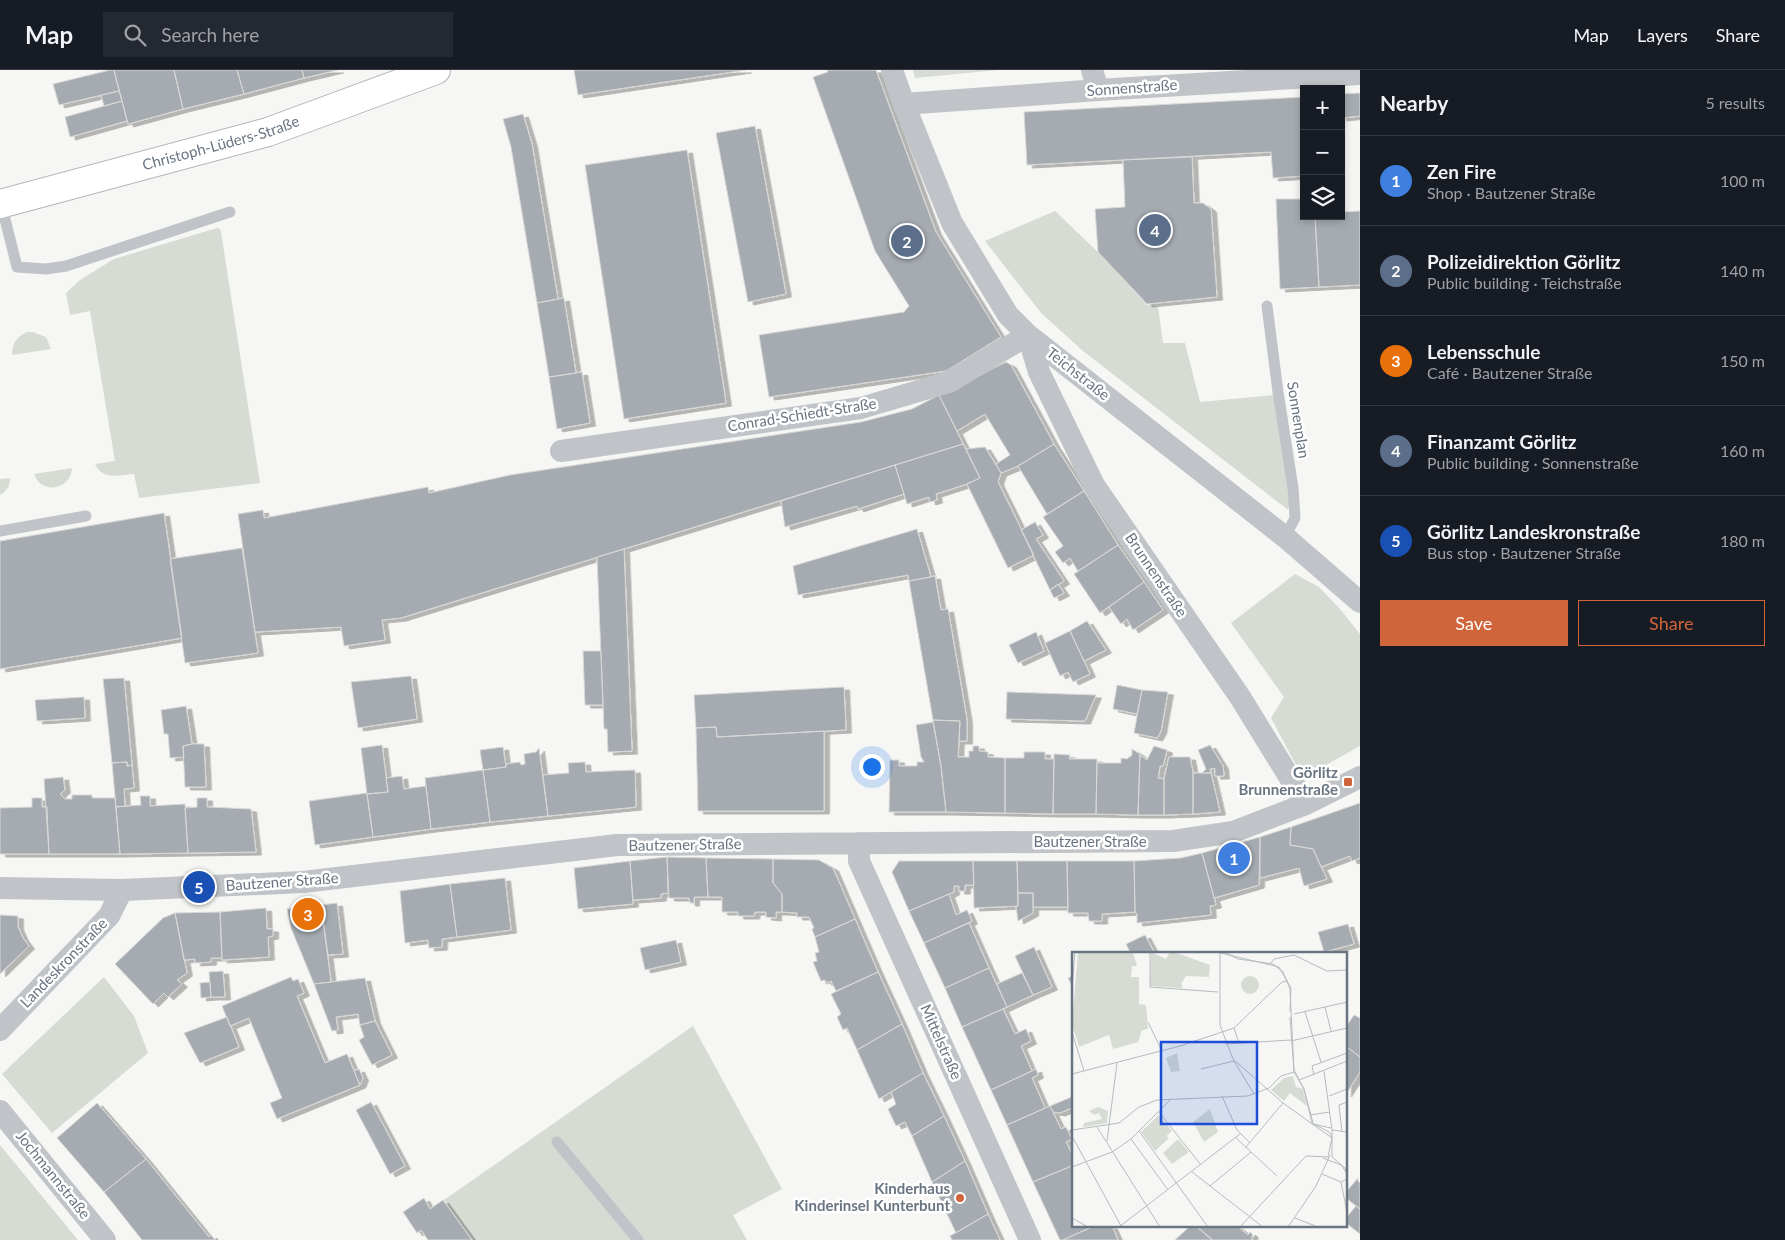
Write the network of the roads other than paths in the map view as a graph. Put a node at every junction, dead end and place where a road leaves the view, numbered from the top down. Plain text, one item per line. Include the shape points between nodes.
1 (436, 70) edge
2 (892, 70) edge
3 (1360, 74) edge
4 (1095, 80) edge
5 (904, 104) junction
6 (0, 202) edge
7 (230, 212) dead end
8 (1267, 306) dead end
9 (1028, 335) junction
10 (561, 451) dead end
11 (86, 516) dead end
12 (0, 531) edge
13 (1285, 537) junction
14 (1360, 602) edge
15 (1360, 777) edge
16 (1306, 804) junction
17 (859, 843) junction
18 (0, 888) edge
19 (122, 890) junction
20 (0, 1030) edge
21 (0, 1111) edge
22 (557, 1142) dead end
23 (105, 1240) edge
24 (638, 1240) edge
25 (1030, 1240) edge

1 - 6 street, Christoph-Lüders-Straße via 268,132
2 - 5 street, Teichstraße
3 - 4 street, Sonnenstraße
4 - 5 street, Sonnenstraße
5 - 9 street, Teichstraße via 952,223 1008,315
6 - 7 lane via 17,267 46,269 66,266
8 - 13 lane, Sonnenplan via 1293,488 1295,518
9 - 10 street, Conrad-Schiedt-Straße via 949,382 861,408
9 - 13 street, Teichstraße
9 - 16 street, Brunnenstraße via 1039,372 1094,485 1240,697
11 - 12 lane
13 - 14 street, Teichstraße
15 - 16 street, Bautzener Straße
16 - 17 street, Bautzener Straße via 1233,832 1173,842
17 - 19 street, Bautzener Straße via 617,845 303,882
17 - 25 street, Mittelstraße via 859,861
18 - 19 street, Bautzener Straße
19 - 20 street, Landeskronstraße via 109,916
21 - 23 street, Jochmannstraße
22 - 24 lane

